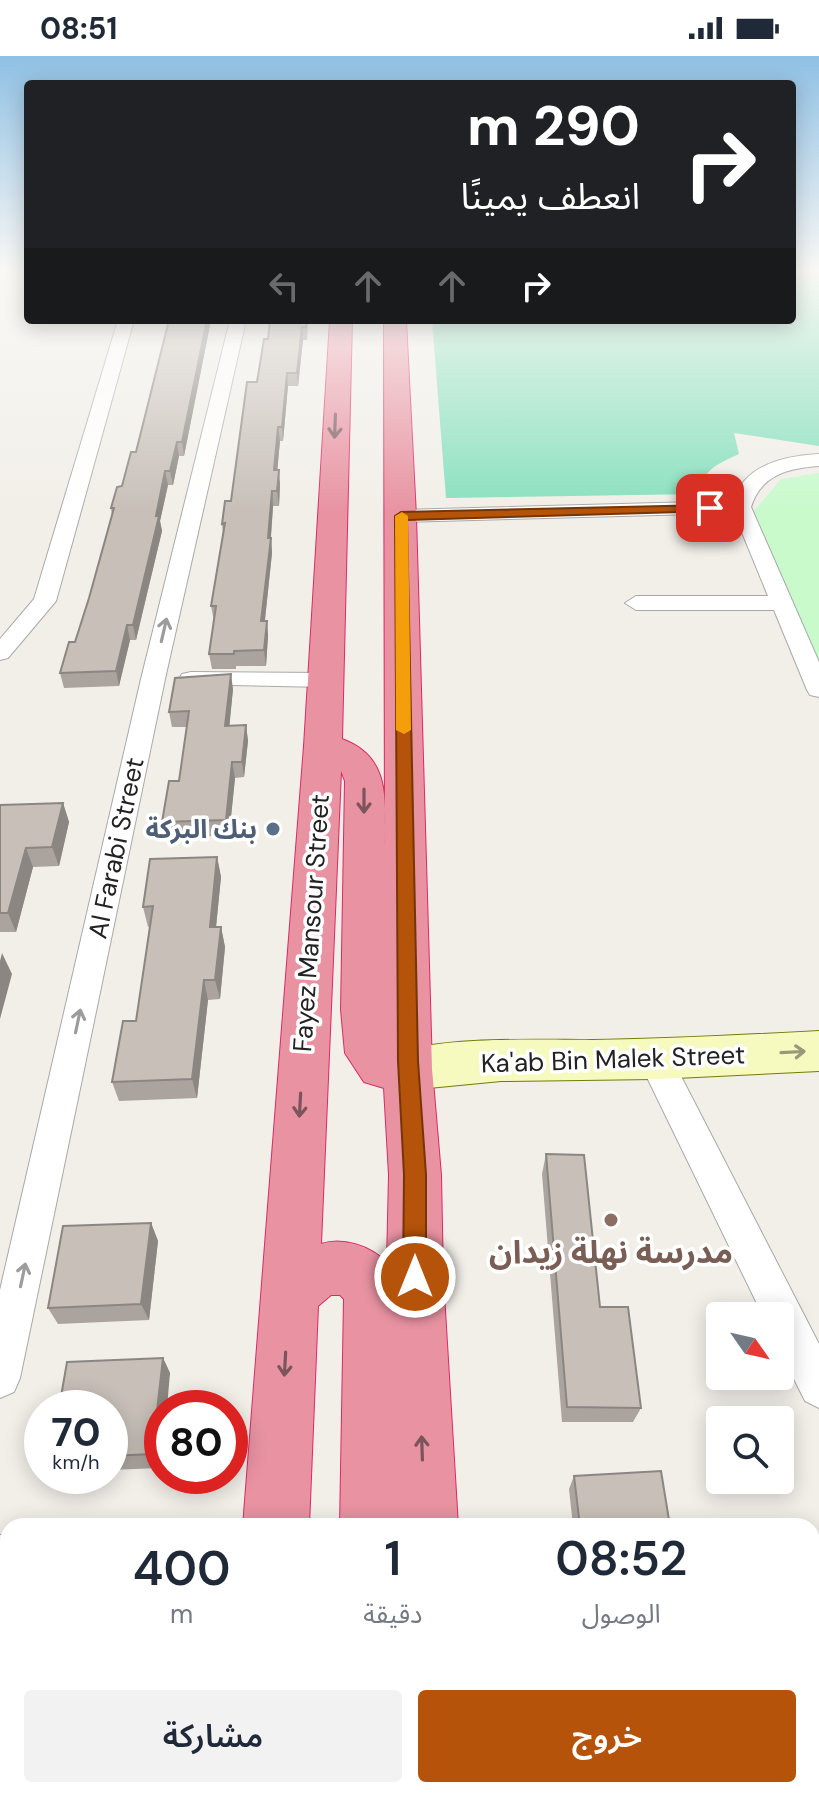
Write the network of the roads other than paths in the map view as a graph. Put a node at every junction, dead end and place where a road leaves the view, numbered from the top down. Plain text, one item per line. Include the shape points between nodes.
1 (117, 350) edge
2 (231, 350) edge
3 (340, 350) edge
4 (396, 350) edge
5 (819, 460) edge
6 (741, 507) junction
7 (401, 516) junction
8 (636, 603) dead end
9 (782, 603) junction
10 (0, 653) edge
11 (153, 679) junction
12 (325, 680) junction
13 (819, 690) edge
14 (323, 746) junction
15 (819, 1051) edge
16 (655, 1059) junction
17 (408, 1069) junction
18 (289, 1298) junction
19 (0, 1378) edge
20 (819, 1387) edge
21 (277, 1507) edge
22 (249, 1518) edge
23 (373, 1518) edge
24 (425, 1518) edge

1 - 10 street via 45,601
11 -> 2 street, Al Farabi Street
3 -> 12 highway, Fayez Mansour Street
4 - 7 highway
5 - 6 street via 768,471 750,484
6 - 7 street
6 - 9 street
7 - 17 highway
8 - 9 street
9 - 13 street
11 - 12 street
19 -> 11 street, Al Farabi Street
12 - 14 highway, Fayez Mansour Street
14 -> 17 highway via 352,759 364,781 364,1010 369,1053 381,1067
14 -> 18 highway, Fayez Mansour Street
16 -> 15 main road, Ka'ab Bin Malek Street
16 - 17 main road, Ka'ab Bin Malek Street via 501,1061
16 - 20 street
24 -> 17 highway
18 -> 21 highway, Fayez Mansour Street
18 - 23 highway via 309,1274 339,1266 354,1270 373,1290
21 - 22 street

